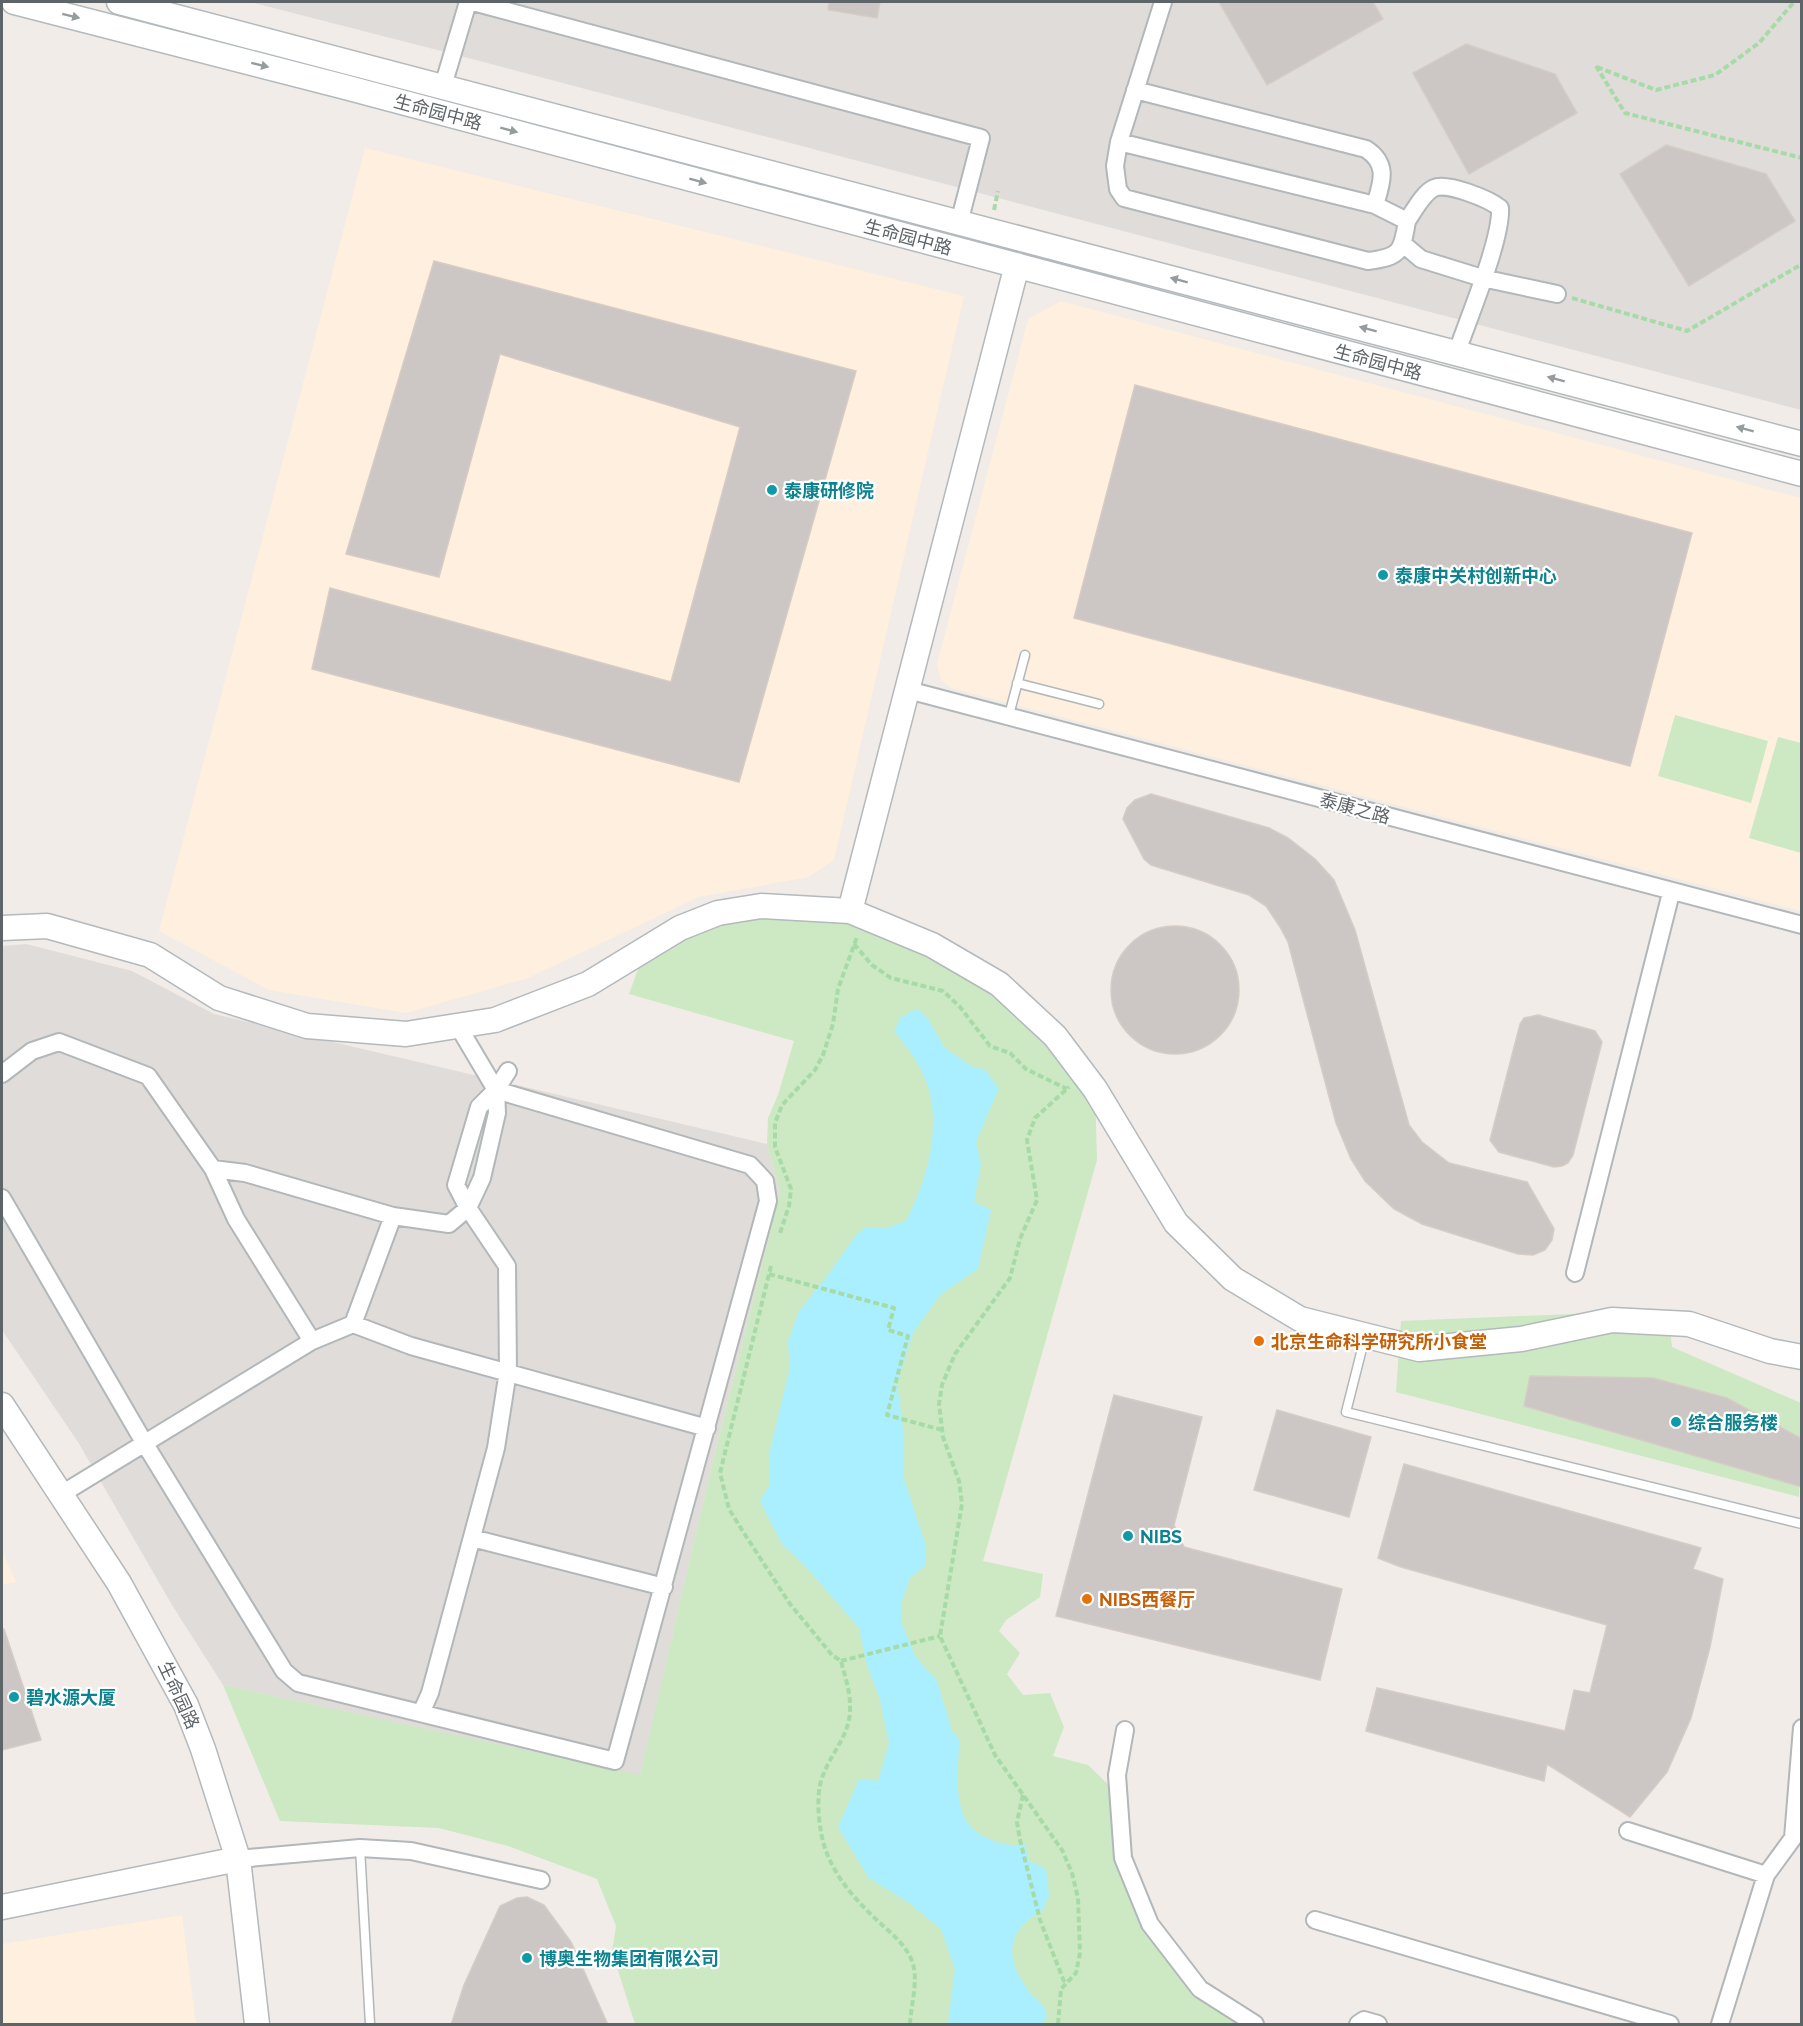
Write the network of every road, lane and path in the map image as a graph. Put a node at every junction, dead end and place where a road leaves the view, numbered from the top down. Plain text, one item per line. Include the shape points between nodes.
1 (14, 2) edge
2 (119, 2) edge
3 (471, 2) edge
4 (1163, 2) edge
5 (1794, 2) edge
6 (443, 86) junction
7 (1135, 90) junction
8 (1119, 142) junction
9 (1802, 158) edge
10 (1375, 205) junction
11 (1407, 221) junction
12 (959, 223) junction
13 (1403, 244) junction
14 (1802, 264) edge
15 (1017, 265) junction
16 (1482, 279) junction
17 (1557, 294) joint
18 (1457, 352) junction
19 (1802, 444) edge
20 (1802, 474) edge
21 (1025, 655) dead end
22 (1017, 683) junction
23 (908, 690) junction
24 (1099, 704) dead end
25 (1009, 715) junction
26 (1671, 893) junction
27 (859, 914) junction
28 (1802, 925) edge
29 (2, 928) edge
30 (854, 944) junction
31 (458, 1026) junction
32 (508, 1071) dead end
33 (2, 1074) edge
34 (1076, 1082) junction
35 (496, 1090) junction
36 (213, 1169) junction
37 (2, 1198) edge
38 (468, 1208) junction
39 (393, 1216) junction
40 (779, 1234) dead end
41 (771, 1264) dead end
42 (1575, 1273) dead end
43 (769, 1274) junction
44 (352, 1324) junction
45 (1366, 1335) junction
46 (312, 1341) junction
47 (1802, 1358) edge
48 (508, 1371) junction
49 (2, 1405) edge
50 (707, 1428) junction
51 (942, 1430) junction
52 (145, 1444) junction
53 (60, 1495) junction
54 (1802, 1524) edge
55 (472, 1538) junction
56 (664, 1587) junction
57 (940, 1636) junction
58 (841, 1661) junction
59 (421, 1713) junction
60 (1802, 1728) edge
61 (1125, 1730) dead end
62 (1023, 1794) junction
63 (1628, 1831) dead end
64 (360, 1848) junction
65 (238, 1859) junction
66 (1766, 1875) junction
67 (541, 1880) dead end
68 (2, 1906) edge
69 (1315, 1920) dead end
70 (1065, 1984) junction
71 (257, 2025) edge
72 (370, 2025) edge
73 (910, 2025) edge
74 (1058, 2025) edge
75 (1255, 2025) edge
76 (1358, 2025) edge
77 (1378, 2025) edge
78 (1670, 2025) edge
79 (1720, 2025) edge

1 -> 15 street, 生命园中路
2 - 6 street, 生命园中路
3 - 6 street
3 - 12 street via 981,138
4 - 7 street
5 - 9 path via 1759,43 1715,75 1656,90 1596,66 1625,113
6 - 12 street, 生命园中路
7 - 8 street
7 - 10 street via 1366,149 1382,164 1384,174
8 - 10 street
8 - 13 street via 1115,166 1118,189 1124,198 1368,261 1397,254
10 - 11 street
11 - 13 street
11 - 16 street via 1432,189 1442,186 1490,200 1500,208 1501,218
18 -> 12 street, 生命园中路
13 - 16 street via 1421,259
14 - 17 path via 1687,331
15 - 20 street, 生命园中路
15 - 23 street
16 - 17 street
16 - 18 street
19 -> 18 street, 生命园中路
21 - 22 lane
22 - 24 lane
22 - 25 lane
23 - 25 street, 泰康之路
23 - 27 street
25 - 26 street, 泰康之路
26 - 28 street, 泰康之路
26 - 42 street
27 - 30 path
27 - 31 street via 761,906 718,913 680,928 588,984 495,1020
27 - 34 street via 932,945 999,984 1055,1036
29 - 31 street via 47,926 150,955 219,998 307,1026 406,1034
30 - 34 path via 891,978 942,991 960,1007 990,1046 1010,1053 1026,1069
30 - 40 path via 838,989 824,1054 815,1070 782,1105 775,1123 775,1147 791,1189
31 - 35 street
32 - 35 street
33 - 36 street via 32,1051 59,1042 148,1076
34 - 45 street via 1176,1223 1233,1279 1300,1319
34 - 51 path via 1035,1118 1027,1140 1037,1200 1020,1239 1010,1278 955,1354 942,1385
35 - 38 street via 479,1107 456,1185
35 - 50 street via 750,1165 765,1181 768,1201
36 - 39 street via 245,1173
36 - 46 street via 236,1219
37 - 52 street
38 - 39 street via 450,1224
38 - 48 street via 507,1266
39 - 44 street
41 - 43 path
43 - 51 path via 894,1308 888,1330 908,1336 887,1415
43 - 58 path via 720,1473 729,1509 790,1604 832,1656
44 - 46 street
44 - 48 street via 411,1346
45 - 47 street via 1419,1349 1521,1339 1612,1320 1689,1324
45 - 54 lane via 1346,1412
46 - 52 street
48 - 50 street
48 - 55 street via 496,1448
49 - 53 street, 生命园路
50 - 56 street
51 - 57 path via 959,1480 962,1504
52 - 53 street
52 - 59 street via 284,1671 298,1683
53 - 65 street, 生命园路 via 124,1592 181,1696 203,1749
55 - 56 street
55 - 59 street via 430,1693
56 - 59 street via 615,1761
57 - 58 path
57 - 62 path via 995,1755
58 - 73 path via 850,1712 819,1790 821,1833 829,1860 842,1882 902,1943 912,1962 915,1982
60 - 66 street via 1793,1838
61 - 75 street via 1117,1775 1123,1858 1150,1924 1200,1989
62 - 70 path via 1017,1822 1020,1840 1040,1920
62 - 70 path via 1062,1850 1078,1898 1080,1953 1076,1972
63 - 66 street
64 - 65 street
64 - 67 street via 411,1851
64 - 72 lane
65 - 68 street
65 - 71 street, 生命园路
66 - 79 street
69 - 78 street
70 - 74 path via 1061,1989
76 - 77 street via 1364,2020

